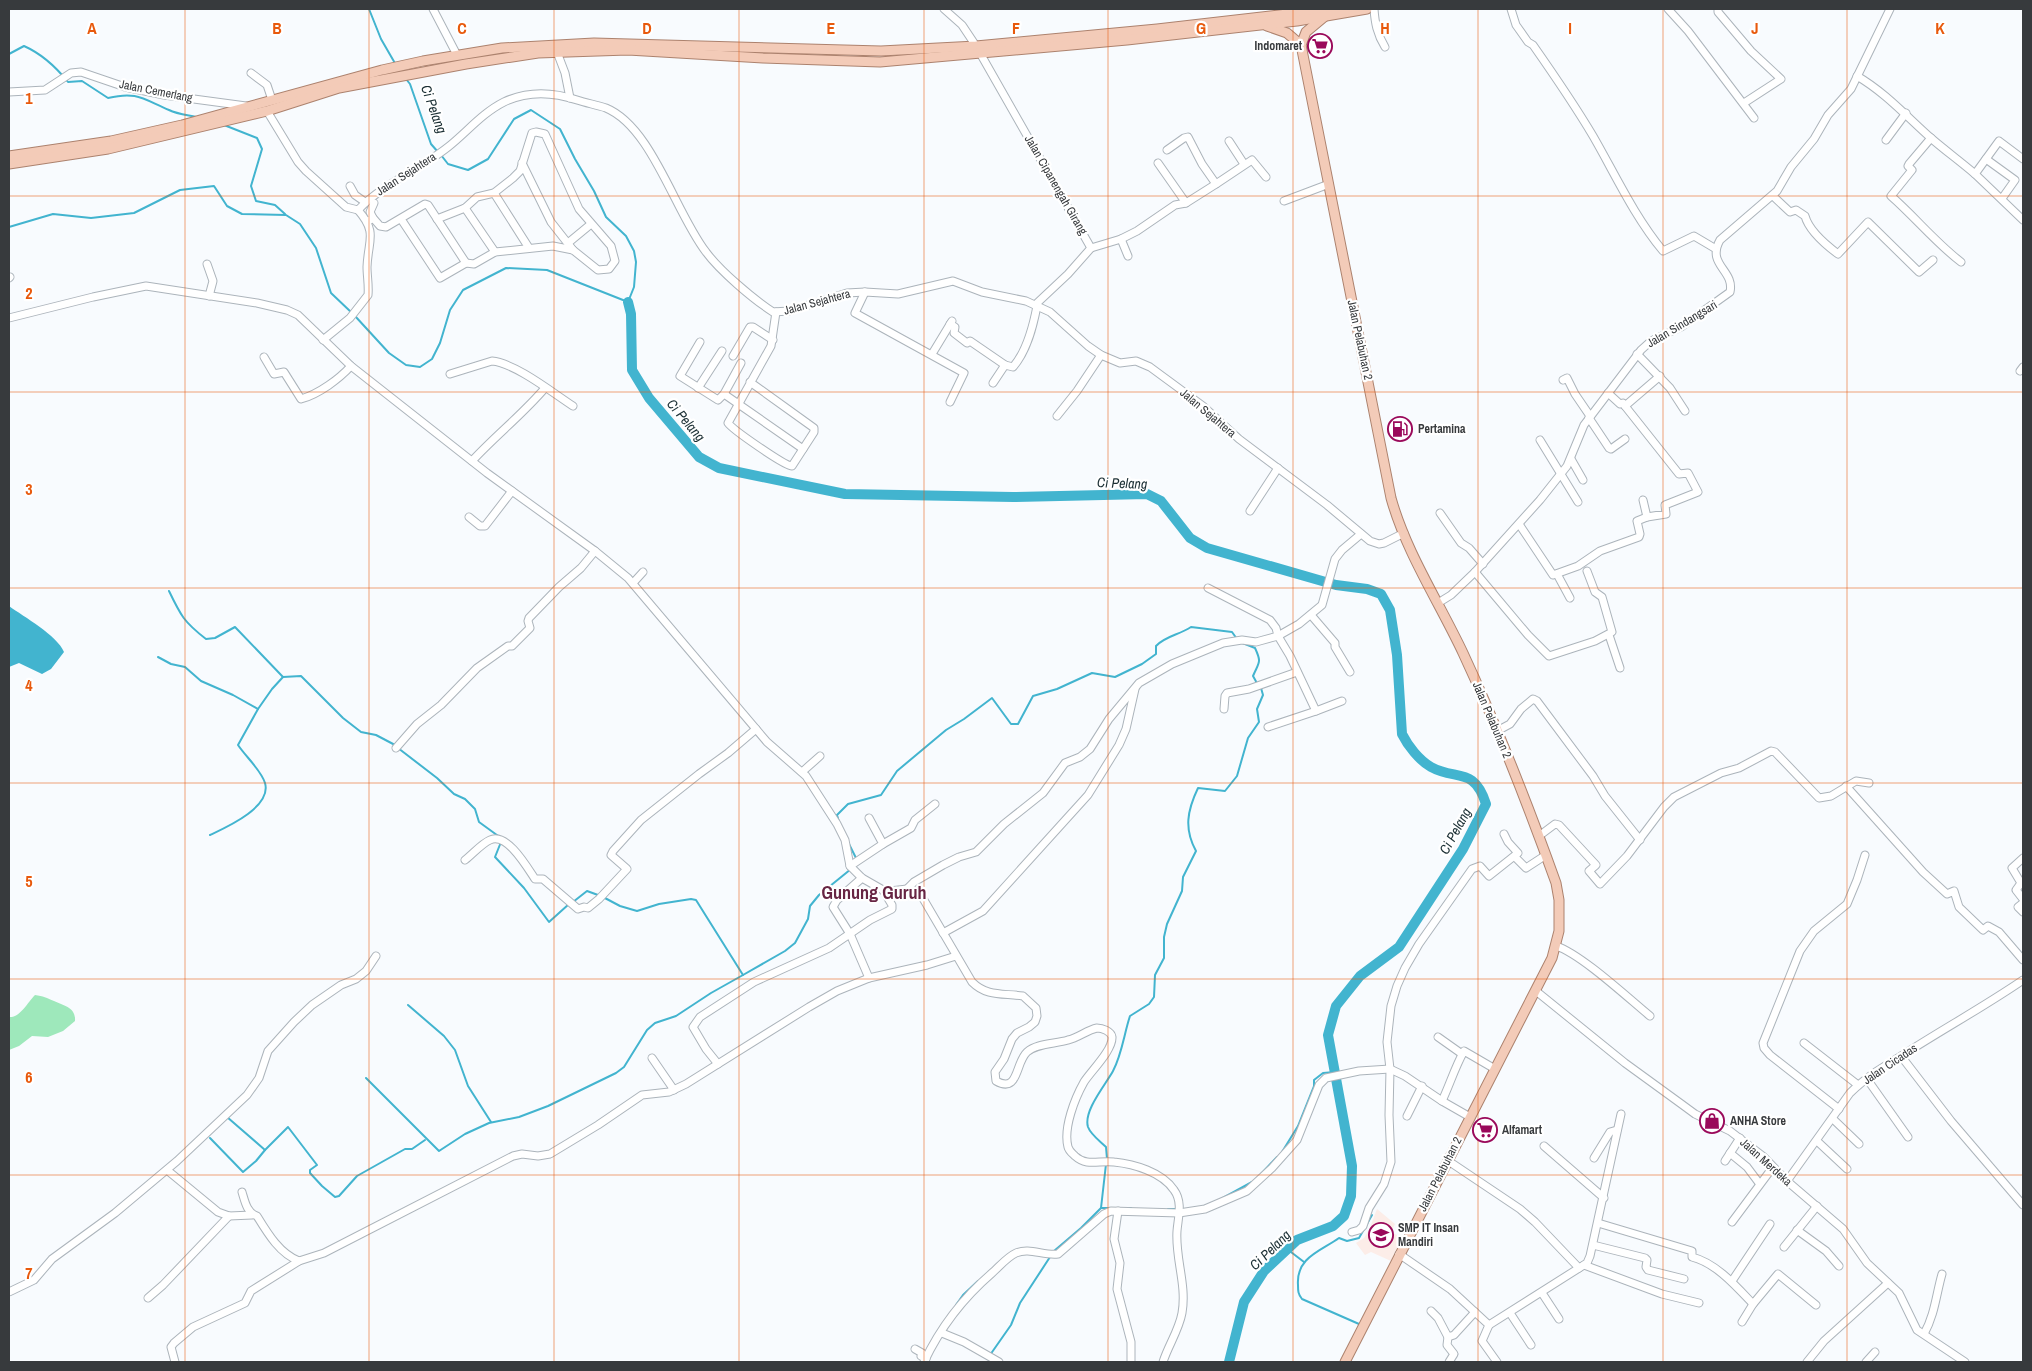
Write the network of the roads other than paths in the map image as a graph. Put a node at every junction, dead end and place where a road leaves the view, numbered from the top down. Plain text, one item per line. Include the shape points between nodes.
1 (433, 9) edge
2 (944, 9) edge
3 (1273, 9) edge
4 (1367, 9) edge
5 (1374, 9) edge
6 (1511, 9) edge
7 (1668, 9) edge
8 (1718, 9) edge
9 (1890, 9) edge
10 (1325, 12) edge
11 (1261, 21) junction
12 (1301, 45) junction
13 (593, 47) junction
14 (1385, 47) dead end
15 (978, 50) junction
16 (557, 52) junction
17 (458, 55) junction
18 (251, 73) dead end
19 (1857, 76) junction
20 (9, 92) edge
21 (570, 98) junction
22 (272, 100) junction
23 (223, 103) junction
24 (1744, 103) junction
25 (249, 107) junction
26 (267, 111) junction
27 (1906, 114) junction
28 (227, 115) junction
29 (1754, 118) dead end
30 (183, 128) junction
31 (1931, 138) junction
32 (1886, 140) dead end
33 (1229, 141) dead end
34 (1168, 150) dead end
35 (9, 156) edge
36 (1986, 159) junction
37 (2023, 160) edge
38 (522, 163) junction
39 (1158, 163) dead end
40 (9, 164) edge
41 (1244, 164) junction
42 (1975, 174) junction
43 (1266, 177) dead end
44 (1216, 184) junction
45 (1329, 184) junction
46 (350, 186) dead end
47 (494, 193) junction
48 (1773, 196) junction
49 (2003, 197) dead end
50 (1284, 201) dead end
51 (365, 202) junction
52 (374, 203) dead end
53 (1186, 203) junction
54 (465, 208) junction
55 (358, 210) junction
56 (401, 219) junction
57 (437, 219) junction
58 (370, 220) junction
59 (2023, 220) edge
60 (591, 224) junction
61 (1121, 239) junction
62 (568, 242) junction
63 (529, 248) junction
64 (1091, 248) junction
65 (1716, 249) junction
66 (572, 250) junction
67 (495, 252) junction
68 (1128, 256) dead end
69 (1933, 260) dead end
70 (1961, 262) dead end
71 (466, 263) junction
72 (207, 264) dead end
73 (865, 292) junction
74 (209, 296) junction
75 (1036, 305) junction
76 (776, 312) junction
77 (9, 318) edge
78 (323, 340) junction
79 (773, 340) junction
80 (700, 342) dead end
81 (722, 351) dead end
82 (932, 354) junction
83 (1637, 354) junction
84 (1101, 355) junction
85 (733, 356) dead end
86 (264, 357) dead end
87 (741, 363) dead end
88 (1005, 365) junction
89 (350, 366) junction
90 (450, 374) dead end
91 (1660, 376) junction
92 (1563, 380) dead end
93 (750, 382) junction
94 (993, 383) dead end
95 (544, 388) junction
96 (698, 388) junction
97 (1608, 393) junction
98 (724, 394) junction
99 (738, 402) junction
100 (950, 402) dead end
101 (573, 406) dead end
102 (1626, 406) junction
103 (1685, 410) dead end
104 (1057, 416) dead end
105 (1590, 417) junction
106 (1625, 439) dead end
107 (1540, 440) dead end
108 (803, 449) junction
109 (1571, 459) junction
110 (472, 461) junction
111 (1278, 468) junction
112 (1560, 474) junction
113 (1583, 480) dead end
114 (512, 492) junction
115 (1643, 500) dead end
116 (1578, 502) dead end
117 (1250, 511) dead end
118 (1440, 512) dead end
119 (469, 517) dead end
120 (1647, 518) junction
121 (1518, 524) junction
122 (1404, 533) junction
123 (1361, 534) junction
124 (595, 551) junction
125 (1482, 564) junction
126 (1587, 571) dead end
127 (643, 572) dead end
128 (1475, 572) junction
129 (1557, 574) junction
130 (633, 583) junction
131 (1208, 588) dead end
132 (1570, 598) dead end
133 (1438, 603) junction
134 (1311, 615) junction
135 (1609, 635) junction
136 (1278, 636) junction
137 (1620, 668) dead end
138 (1298, 672) junction
139 (1350, 672) dead end
140 (1134, 687) junction
141 (1342, 701) dead end
142 (1224, 708) dead end
143 (1316, 711) junction
144 (1268, 727) dead end
145 (756, 729) junction
146 (1497, 731) junction
147 (396, 748) dead end
148 (820, 756) dead end
149 (802, 772) junction
150 (1869, 783) dead end
151 (1846, 786) junction
152 (935, 804) dead end
153 (869, 818) dead end
154 (1504, 834) dead end
155 (1539, 836) junction
156 (1640, 840) junction
157 (883, 844) junction
158 (1546, 855) junction
159 (1865, 855) dead end
160 (1515, 857) junction
161 (2023, 858) edge
162 (465, 860) dead end
163 (850, 866) junction
164 (862, 878) junction
165 (907, 889) junction
166 (882, 890) junction
167 (2023, 901) edge
168 (2023, 912) edge
169 (943, 933) junction
170 (850, 934) junction
171 (1556, 946) junction
172 (376, 956) dead end
173 (956, 956) junction
174 (2023, 960) edge
175 (869, 978) junction
176 (2023, 980) edge
177 (1536, 991) junction
178 (1650, 1016) dead end
179 (1438, 1037) dead end
180 (1804, 1043) dead end
181 (1462, 1054) junction
182 (1901, 1056) junction
183 (652, 1058) dead end
184 (718, 1064) junction
185 (1390, 1069) junction
186 (1495, 1069) junction
187 (1867, 1079) junction
188 (1858, 1085) junction
189 (1422, 1086) junction
190 (674, 1090) junction
191 (1442, 1101) junction
192 (1839, 1109) junction
193 (1621, 1114) dead end
194 (1407, 1116) dead end
195 (1470, 1117) junction
196 (1833, 1120) junction
197 (1617, 1130) junction
198 (1908, 1137) dead end
199 (1740, 1138) junction
200 (1817, 1140) junction
201 (1859, 1144) dead end
202 (1544, 1146) dead end
203 (1730, 1153) junction
204 (1594, 1158) dead end
205 (1447, 1160) junction
206 (1724, 1162) dead end
207 (1773, 1167) junction
208 (1847, 1169) dead end
209 (167, 1170) junction
210 (1788, 1181) junction
211 (1759, 1183) junction
212 (242, 1192) dead end
213 (1604, 1198) junction
214 (2023, 1205) edge
215 (1816, 1206) junction
216 (1118, 1211) junction
217 (1179, 1211) junction
218 (252, 1214) junction
219 (229, 1216) junction
220 (1732, 1222) dead end
221 (1598, 1223) junction
222 (1770, 1224) dead end
223 (1798, 1230) junction
224 (1352, 1232) dead end
225 (1593, 1245) junction
226 (1784, 1247) dead end
227 (1399, 1254) junction
228 (300, 1261) junction
229 (1839, 1266) dead end
230 (1581, 1267) junction
231 (1942, 1274) dead end
232 (1684, 1279) dead end
233 (1732, 1281) junction
234 (1888, 1282) junction
235 (9, 1292) edge
236 (1542, 1293) junction
237 (148, 1298) dead end
238 (1699, 1302) dead end
239 (1753, 1304) junction
240 (1816, 1305) dead end
241 (1431, 1311) dead end
242 (1475, 1312) junction
243 (1510, 1313) junction
244 (1559, 1319) dead end
245 (1742, 1322) dead end
246 (1488, 1325) junction
247 (942, 1333) junction
248 (1924, 1334) junction
249 (1448, 1337) junction
250 (1531, 1345) dead end
251 (915, 1349) dead end
252 (1875, 1352) dead end
253 (924, 1359) edge
254 (175, 1362) edge
255 (999, 1362) edge
256 (1131, 1362) edge
257 (1163, 1362) edge
258 (1345, 1362) edge
259 (1449, 1362) edge
260 (1497, 1362) edge
261 (1807, 1362) edge
262 (1866, 1362) edge
263 (1965, 1362) edge

1 - 17 street
2 - 15 street, Jalan Cipanengah Girang via 962,25
3 - 11 main road
4 - 10 main road
5 - 14 street via 1375,25
6 - 65 street via 1516,25 1570,97 1611,172 1660,248 1665,251 1694,236
7 - 24 street
8 - 24 street via 1751,51 1782,79
9 - 19 street
10 - 11 main road
10 - 12 main road via 1306,32
11 - 12 main road via 1287,33
11 - 15 main road
12 - 45 main road, Jalan Pelabuhan 2
13 - 15 main road
13 - 16 main road
13 - 17 main road via 502,48
15 - 64 street, Jalan Cipanengah Girang
16 - 21 street
16 - 26 main road via 504,57 339,88
17 - 22 main road via 423,60
18 - 22 street via 267,85
19 - 27 street via 1873,85
19 - 48 street via 1851,89 1828,116
20 - 23 street, Jalan Cemerlang via 45,90 71,73 81,72 125,87
21 - 51 street, Jalan Sejahtera via 550,93 505,101 447,148
21 - 76 street, Jalan Sejahtera via 606,108 638,134 684,219 706,252 760,302
22 - 25 main road
23 - 25 street, Jalan Cemerlang
23 - 28 street
24 - 29 street
25 - 28 main road
26 - 28 main road
26 - 55 street via 298,162 346,207
27 - 31 street
27 - 32 street
28 - 30 main road
30 - 35 main road
30 - 40 main road via 108,149
31 - 42 street
31 - 70 street via 1908,166 1912,170 1891,196
33 - 41 street
34 - 44 street via 1188,137
36 - 37 street via 1999,141
36 - 42 street
36 - 49 street via 2015,180
38 - 47 street via 520,171
38 - 60 street via 532,133 545,134 579,209
38 - 62 street via 551,222
39 - 53 street
41 - 43 street via 1252,160
41 - 44 street
42 - 59 street
44 - 53 street
45 - 50 street
45 - 122 main road, Jalan Pelabuhan 2 via 1391,498
46 - 51 street via 355,196
47 - 54 street via 477,198
47 - 63 street
48 - 65 street via 1724,235
48 - 69 street via 1790,212 1796,210 1805,216 1818,236 1838,254 1868,222 1919,272
51 - 55 street, Jalan Sejahtera
52 - 58 street
53 - 61 street via 1172,207
54 - 57 street
54 - 67 street
55 - 58 street
56 - 57 street via 425,204
56 - 58 street via 384,227
56 - 71 street via 440,278
57 - 71 street
58 - 78 street via 368,295 350,318
60 - 62 street
60 - 66 street via 611,246 613,264 609,269 598,270
61 - 64 street
61 - 68 street
62 - 66 street
63 - 66 street via 553,246
63 - 67 street
64 - 75 street, Jalan Cipanengah Girang
65 - 83 street, Jalan Sindangsari via 1716,257 1728,276 1730,292 1676,330 1647,344
67 - 71 street via 474,264
72 - 74 street via 212,281
73 - 75 street, Jalan Sejahtera via 898,294 952,282
73 - 76 street, Jalan Sejahtera via 847,293
73 - 82 street via 855,313
74 - 77 street via 146,286
74 - 78 street via 292,312
75 - 84 street, Jalan Sejahtera via 1050,312
75 - 88 street via 1033,326 1022,354 1013,367
76 - 79 street
78 - 89 street
79 - 85 street via 750,327
79 - 93 street
80 - 96 street via 680,376
81 - 96 street
82 - 88 street via 951,322 956,336 984,349
82 - 100 street via 964,373
83 - 91 street
83 - 97 street, Jalan Sindangsari
84 - 104 street
84 - 111 street, Jalan Sejahtera via 1120,363 1136,361 1150,367
86 - 89 street via 274,374 284,372 302,399 342,376
87 - 98 street
88 - 94 street
89 - 110 street
90 - 95 street via 498,361
91 - 102 street
91 - 103 street
92 - 105 street via 1567,378
93 - 99 street
93 - 108 street via 814,428
95 - 101 street
95 - 110 street
96 - 98 street via 718,400
97 - 102 street
97 - 105 street, Jalan Sindangsari
98 - 99 street
99 - 108 street
99 - 108 street via 728,420 730,426 790,467
102 - 120 street via 1675,470 1679,474 1688,473 1698,492 1665,504 1666,514
105 - 106 street via 1609,448
105 - 109 street, Jalan Sindangsari via 1579,434
107 - 112 street
109 - 112 street, Jalan Sindangsari
109 - 113 street
110 - 114 street
111 - 117 street
111 - 123 street, Jalan Sejahtera
112 - 116 street
112 - 121 street, Jalan Sindangsari
114 - 119 street via 485,526
114 - 124 street
115 - 120 street
118 - 125 street via 1461,543
120 - 129 street via 1637,520 1639,537 1600,551 1578,566
121 - 125 street, Jalan Sindangsari
121 - 129 street via 1552,575
122 - 123 street, Jalan Sejahtera via 1379,544
122 - 133 main road, Jalan Pelabuhan 2
123 - 134 street via 1342,550 1331,569 1322,605
124 - 130 street
124 - 147 street via 529,618 530,628 514,644 477,668
125 - 128 street, Jalan Sindangsari
126 - 135 street via 1595,592 1603,600 1612,632
127 - 130 street
128 - 133 street, Jalan Sindangsari
128 - 135 street via 1548,655
129 - 132 street
130 - 145 street
131 - 136 street via 1270,620
133 - 146 main road, Jalan Pelabuhan 2
134 - 136 street
134 - 139 street via 1335,643
135 - 137 street
136 - 138 street
136 - 140 street via 1256,642 1223,643 1172,664
138 - 142 street via 1227,693
138 - 143 street
140 - 165 street via 1108,719 1090,749 1065,764 1043,793 1004,824 976,852 943,864
140 - 169 street via 1120,745 1088,795 983,911
141 - 143 street
143 - 144 street
145 - 149 street
145 - 162 street via 642,820 611,855 627,869 588,908 578,910 543,879 536,879 509,844 497,838
146 - 155 main road, Jalan Pelabuhan 2
146 - 156 street via 1510,724 1533,699 1537,701 1593,776 1604,796
148 - 149 street
149 - 163 street via 837,824 845,840
150 - 151 street via 1856,780
151 - 156 street via 1831,796 1819,798 1771,751 1674,798
151 - 174 street via 1923,872 1947,894 1954,891 1959,907 1983,930 1988,926 1999,932
152 - 157 street via 915,820 911,828
153 - 157 street
154 - 160 street via 1518,853
155 - 156 street via 1559,824 1596,865 1589,871 1600,884
155 - 158 main road, Jalan Pelabuhan 2
157 - 163 street
158 - 160 street via 1526,868
158 - 171 main road, Jalan Pelabuhan 2 via 1559,900
159 - 192 street via 1847,904 1814,931 1800,951 1763,1043 1770,1055
160 - 185 street via 1489,876 1480,866 1472,869 1419,944 1405,968 1391,1006 1387,1042
161 - 167 street via 2012,868 2021,883 2016,890
163 - 164 street
164 - 166 street
164 - 170 street via 833,905 834,912
165 - 166 street
165 - 169 street via 924,898
166 - 170 street via 892,908
167 - 168 street via 2018,907
169 - 173 street
170 - 175 street
170 - 184 street via 830,948 754,982 700,1017 693,1027
171 - 177 main road, Jalan Pelabuhan 2
171 - 178 street
172 - 209 street via 366,971 319,1000 294,1022 268,1052 259,1078 248,1095
173 - 175 street
173 - 217 street via 972,982 983,991 1023,996 1036,1008 1035,1022 1012,1039 995,1072 996,1081 1009,1085 1031,1049 1066,1041 1097,1028 1110,1034 1109,1047 1084,1082 1073,1105 1067,1146 1084,1162 1114,1162 1153,1174 1174,1190
175 - 184 street via 837,991
176 - 182 street, Jalan Cicadas
177 - 186 main road, Jalan Pelabuhan 2
177 - 199 street, Jalan Merdeka via 1695,1114
179 - 181 street
180 - 188 street
181 - 186 street via 1466,1050
181 - 191 street
182 - 187 street, Jalan Cicadas
182 - 214 street via 1967,1141
183 - 190 street
184 - 190 street
185 - 189 street
185 - 217 street via 1326,1078 1319,1085 1296,1140 1258,1182 1247,1191 1205,1209
185 - 224 street via 1391,1162 1363,1226
186 - 195 main road, Jalan Pelabuhan 2
187 - 188 street, Jalan Cicadas
187 - 198 street
188 - 192 street, Jalan Cicadas
189 - 191 street
189 - 194 street
190 - 228 street via 642,1095 550,1154 512,1156 340,1245
191 - 195 street
192 - 196 street, Jalan Cicadas
193 - 197 street
195 - 205 main road, Jalan Pelabuhan 2
196 - 200 street, Jalan Cicadas
196 - 201 street
197 - 204 street via 1610,1132
197 - 213 street
199 - 203 street
199 - 207 street, Jalan Merdeka
200 - 208 street
200 - 210 street, Jalan Cicadas
202 - 213 street
203 - 206 street
203 - 211 street
205 - 227 main road, Jalan Pelabuhan 2
205 - 230 street via 1520,1209
207 - 210 street, Jalan Merdeka
207 - 211 street
209 - 219 street via 218,1212
209 - 235 street via 52,1259 34,1280
210 - 215 street, Jalan Merdeka
211 - 220 street
212 - 218 street
213 - 221 street
215 - 223 street
215 - 234 street, Jalan Merdeka via 1842,1229 1868,1263
216 - 217 street
216 - 247 street via 1104,1214 1058,1254 1034,1250 1016,1253 992,1269 964,1295
216 - 256 street via 1114,1239 1120,1263 1117,1289 1131,1342
217 - 257 street via 1177,1247 1182,1316
218 - 219 street
218 - 228 street via 257,1216 279,1248 290,1258
219 - 237 street
221 - 225 street
221 - 233 street via 1692,1250 1692,1257 1701,1259
222 - 233 street
223 - 226 street
223 - 229 street via 1826,1251
225 - 230 street via 1588,1260
225 - 232 street via 1646,1258 1648,1270
227 - 242 street via 1450,1289
227 - 258 main road, Jalan Pelabuhan 2
228 - 254 street via 251,1291 245,1303 193,1327 171,1348
230 - 236 street
230 - 238 street via 1662,1294
231 - 248 street via 1935,1311
233 - 239 street
234 - 248 street, Jalan Merdeka via 1903,1298 1913,1324
234 - 261 street via 1824,1341
236 - 243 street
236 - 244 street
239 - 240 street via 1780,1274
239 - 245 street
241 - 249 street
242 - 246 street
242 - 249 street via 1454,1335
243 - 246 street
243 - 250 street
246 - 260 street via 1482,1342
247 - 253 street via 930,1345
247 - 255 street
248 - 263 street, Jalan Merdeka
249 - 259 street via 1448,1345 1454,1354
251 - 253 street via 922,1353 920,1356
252 - 262 street

